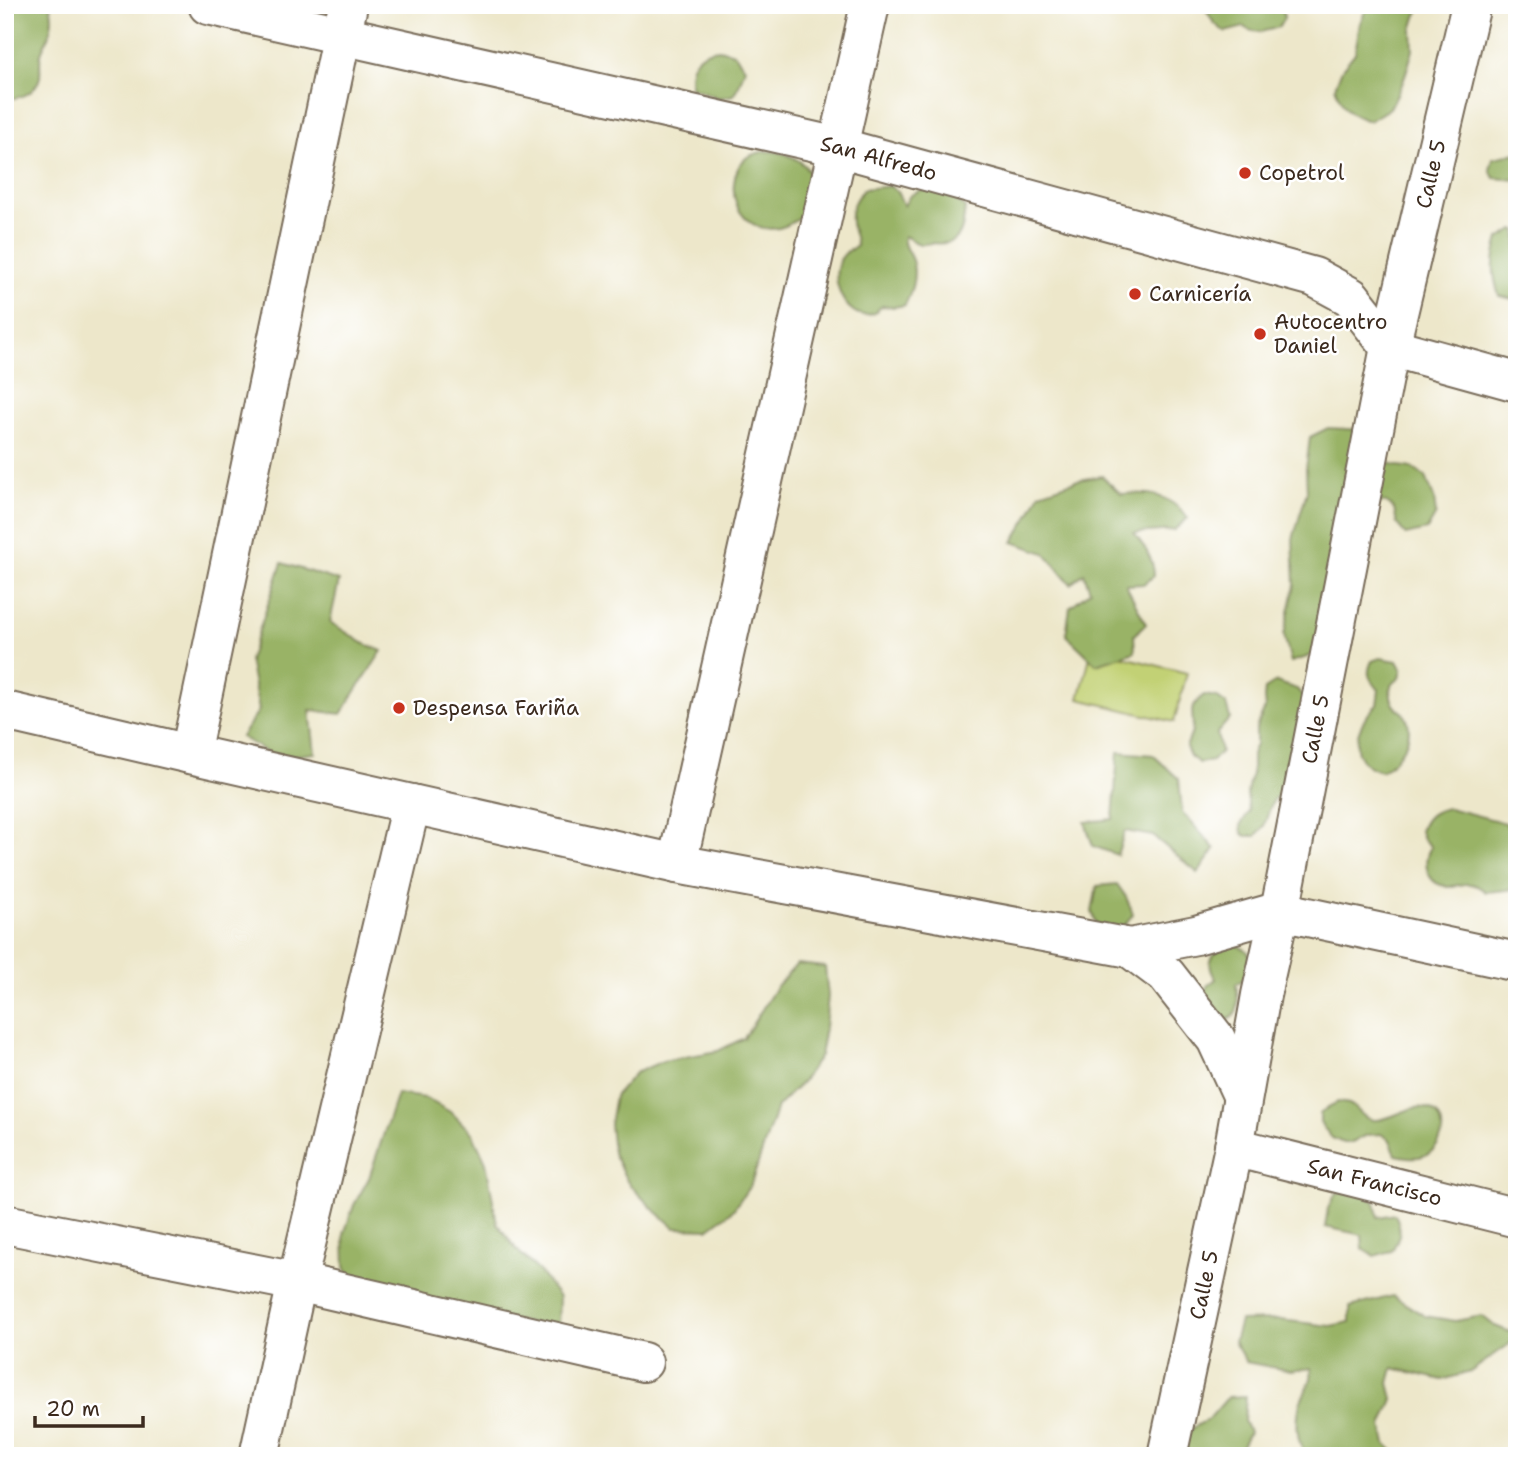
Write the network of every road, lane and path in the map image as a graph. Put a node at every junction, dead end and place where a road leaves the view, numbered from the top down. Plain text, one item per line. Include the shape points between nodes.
1 (208, 5) edge
2 (870, 5) edge
3 (1471, 5) edge
4 (344, 20) edge
5 (838, 147) junction
6 (1390, 347) junction
7 (1517, 382) edge
8 (5, 711) edge
9 (190, 754) junction
10 (411, 804) junction
11 (677, 864) junction
12 (1280, 911) junction
13 (1130, 948) junction
14 (1517, 962) edge
15 (1242, 1095) junction
16 (1234, 1147) junction
17 (1517, 1218) edge
18 (5, 1224) edge
19 (297, 1282) junction
20 (643, 1362) dead end
21 (259, 1456) edge
22 (1167, 1456) edge

1 - 4 street, San Alfredo
2 - 5 street
3 - 6 street, Calle 5
4 - 5 street, San Alfredo
4 - 9 street
5 - 6 street, San Alfredo via 1314,277 1352,297
5 - 11 street
6 - 7 street
6 - 12 street, Calle 5
8 - 9 street
9 - 10 street
10 - 11 street
10 - 19 street
11 - 13 street
12 - 13 street
12 - 14 street
12 - 15 street, Calle 5
13 - 15 street via 1166,975 1216,1039
15 - 16 street, Calle 5
16 - 17 street, San Francisco
16 - 22 street, Calle 5
18 - 19 street
19 - 20 street
19 - 21 street

